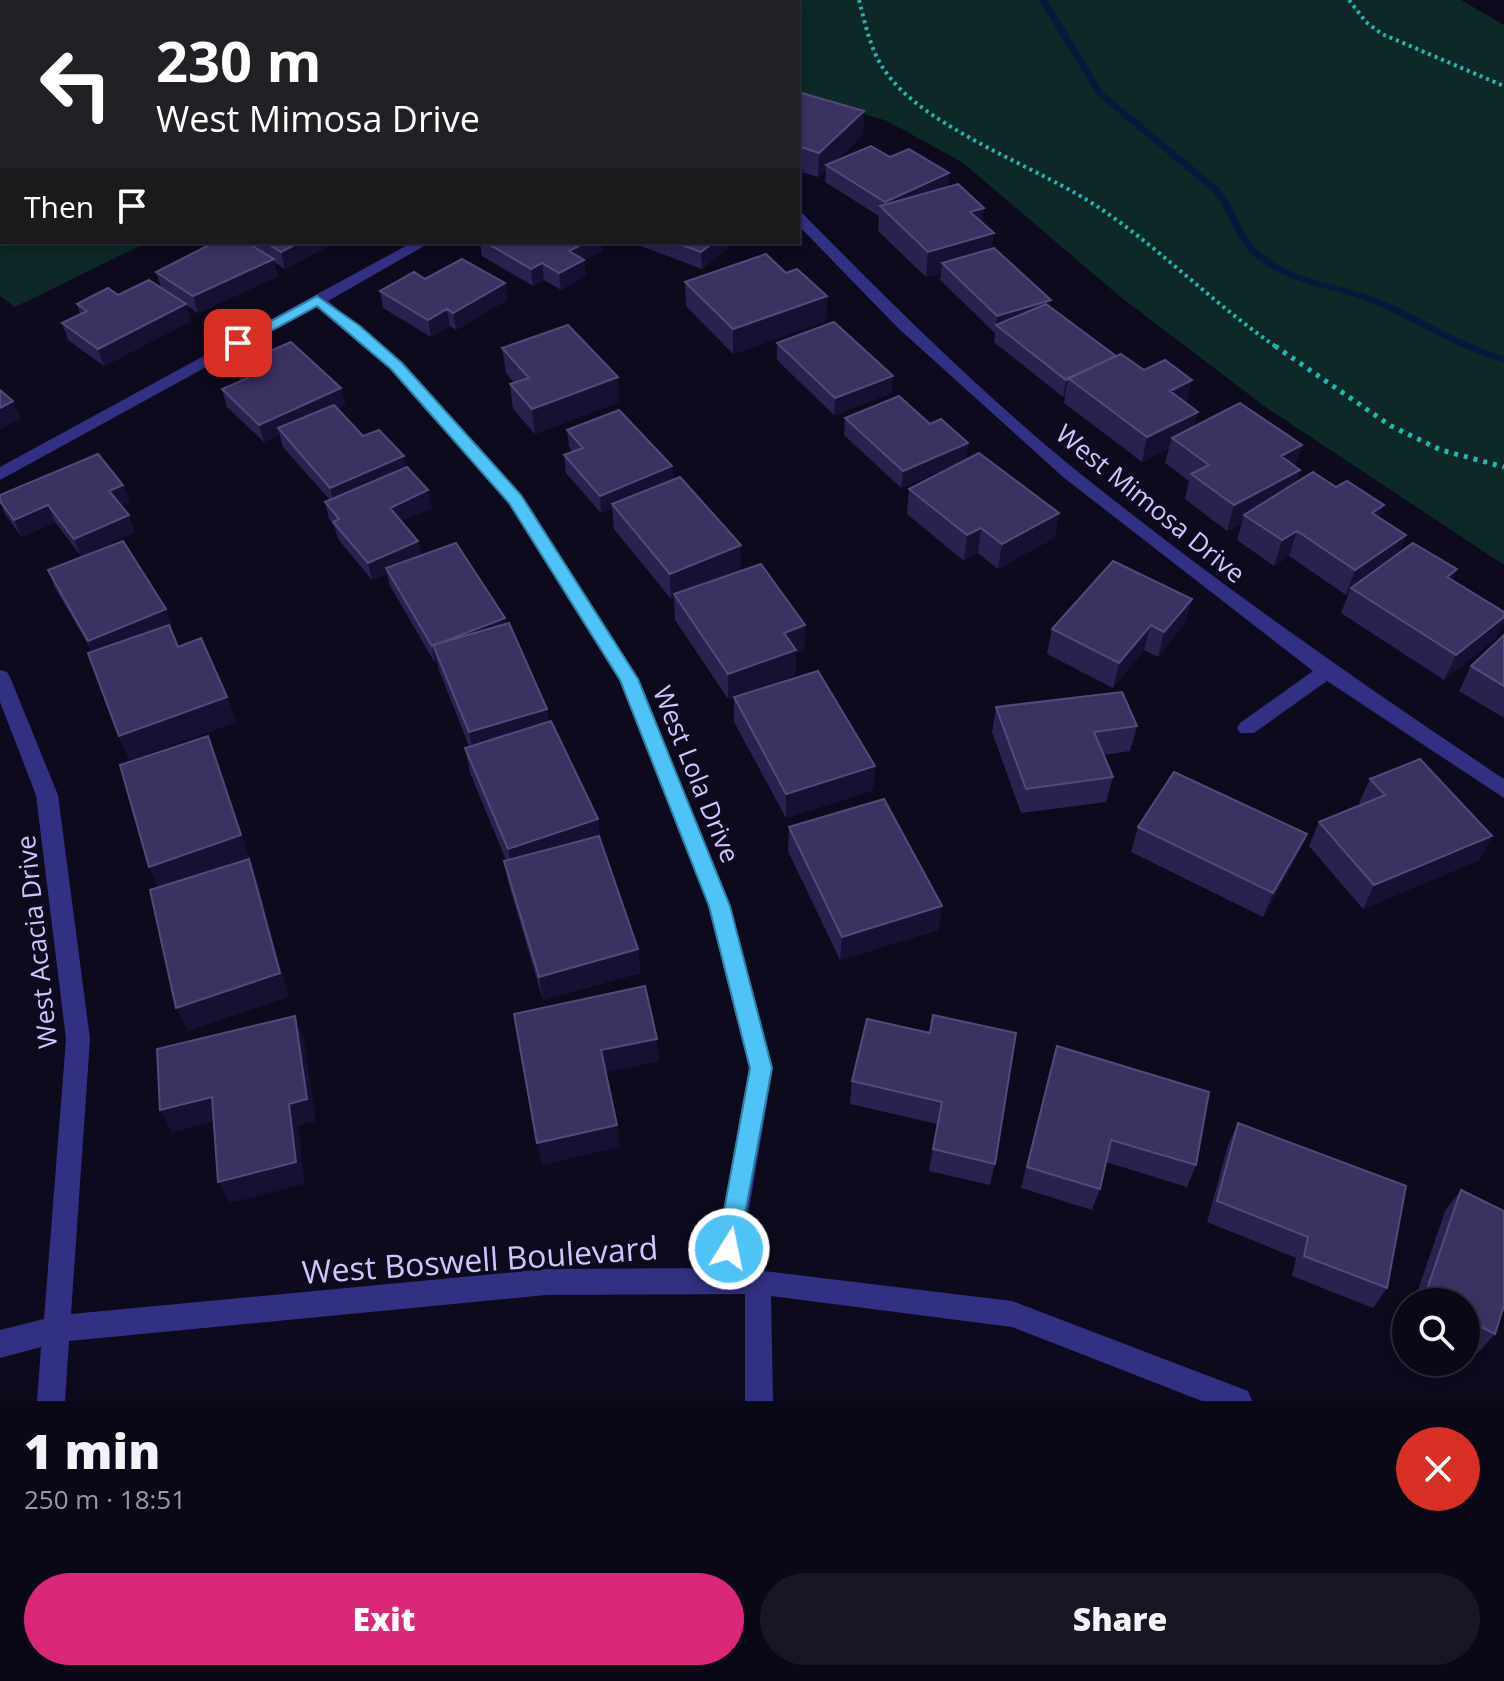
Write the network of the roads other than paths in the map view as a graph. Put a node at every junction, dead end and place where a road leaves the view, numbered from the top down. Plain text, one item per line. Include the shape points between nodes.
1 (800, 219) edge
2 (420, 244) edge
3 (317, 300) junction
4 (0, 474) edge
5 (1327, 671) junction
6 (0, 677) edge
7 (1247, 728) dead end
8 (1504, 790) edge
9 (724, 1279) junction
10 (758, 1281) junction
11 (58, 1329) junction
12 (0, 1344) edge
13 (51, 1401) edge
14 (759, 1401) edge
15 (1238, 1401) edge

1 - 5 street, West Mimosa Drive via 904,325 1018,429 1160,546
2 - 3 street
3 - 4 street
3 - 9 street, West Lola Drive via 396,366 515,499 629,679 719,906 761,1068
5 - 7 street
5 - 8 street, West Mimosa Drive
6 - 11 street, West Acacia Drive via 47,795 78,1039
9 - 10 street, West Boswell Boulevard
9 - 11 street, West Boswell Boulevard via 546,1282
10 - 14 street
10 - 15 street, West Boswell Boulevard via 1012,1314
11 - 12 street, West Boswell Boulevard
11 - 13 street, West Acacia Drive

